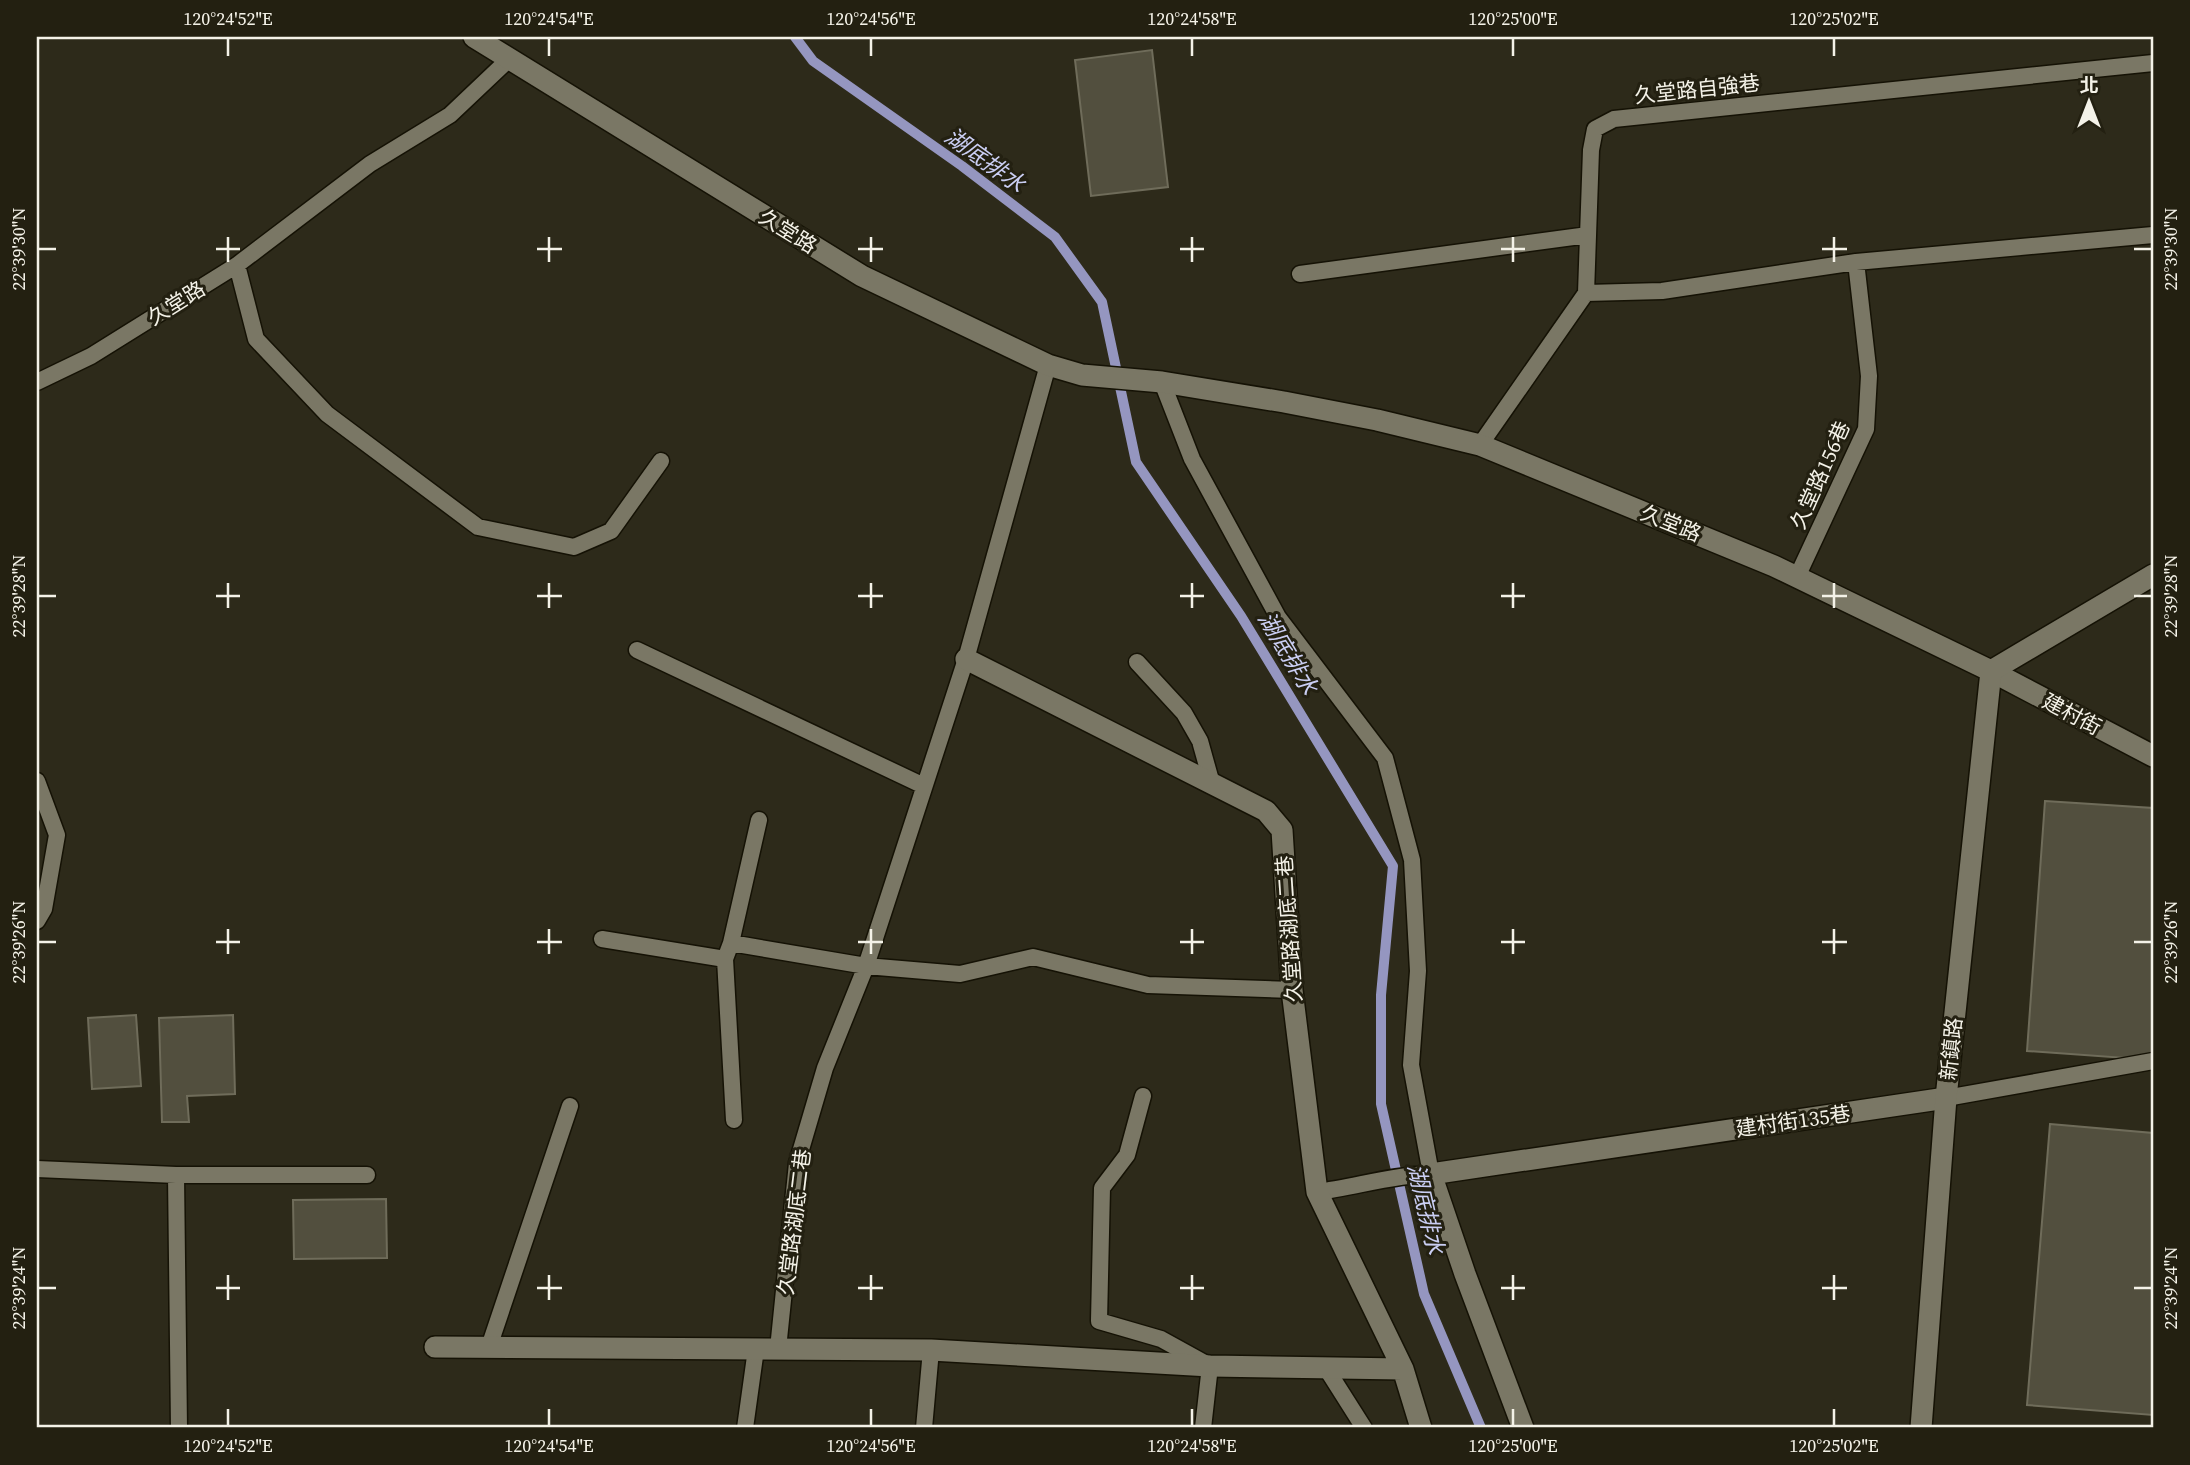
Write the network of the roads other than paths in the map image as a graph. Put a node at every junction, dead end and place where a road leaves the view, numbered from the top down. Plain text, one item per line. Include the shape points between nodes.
1 (474, 37) edge
2 (508, 60) junction
3 (2153, 63) edge
4 (1588, 235) junction
5 (2153, 235) edge
6 (1856, 262) junction
7 (237, 265) junction
8 (1300, 274) dead end
9 (1586, 293) junction
10 (1048, 365) junction
11 (1156, 381) junction
12 (37, 382) edge
13 (1480, 445) junction
14 (661, 461) dead end
15 (2153, 575) edge
16 (1797, 577) junction
17 (637, 650) dead end
18 (966, 659) junction
19 (1137, 662) dead end
20 (1992, 671) junction
21 (2153, 757) edge
22 (37, 781) edge
23 (1212, 783) junction
24 (924, 786) junction
25 (759, 820) dead end
26 (37, 921) edge
27 (602, 939) dead end
28 (732, 943) junction
29 (725, 959) junction
30 (866, 966) junction
31 (1292, 990) junction
32 (2153, 1061) edge
33 (1143, 1096) dead end
34 (1946, 1098) junction
35 (570, 1106) dead end
36 (734, 1120) dead end
37 (37, 1169) edge
38 (1423, 1174) junction
39 (176, 1175) junction
40 (367, 1175) dead end
41 (1317, 1192) junction
42 (435, 1347) dead end
43 (489, 1347) junction
44 (756, 1349) junction
45 (778, 1349) junction
46 (931, 1350) junction
47 (1210, 1366) junction
48 (1326, 1368) junction
49 (1403, 1369) junction
50 (179, 1428) edge
51 (745, 1428) edge
52 (924, 1428) edge
53 (1202, 1428) edge
54 (1364, 1428) edge
55 (1421, 1428) edge
56 (1523, 1428) edge
57 (1921, 1428) edge

1 - 2 street, 久堂路
2 - 7 lane, 久堂路 via 450,115 369,164
2 - 10 street, 久堂路 via 862,276
3 - 4 lane, 久堂路自強巷 via 1614,119 1595,129
4 - 8 lane
4 - 9 lane, 久堂路自強巷
5 - 6 lane
6 - 9 lane via 1662,291
6 - 16 lane, 久堂路156巷 via 1870,376 1866,429
7 - 12 lane, 久堂路 via 91,355
7 - 14 lane via 256,339 327,414 478,527 574,547 611,531
9 - 13 lane
10 - 11 street, 久堂路 via 1082,375
10 - 18 lane, 久堂路湖底二巷
11 - 13 street, 久堂路 via 1310,407
11 - 38 lane via 1192,459 1278,617 1385,758 1412,860 1418,971 1412,1065
13 - 16 street, 久堂路
15 - 20 street
16 - 20 street, 久堂路
17 - 24 lane
18 - 23 street, 久堂路湖底二巷
18 - 24 lane, 久堂路湖底二巷
19 - 23 lane via 1184,713 1200,741
20 - 21 street, 建村街
20 - 34 street, 新鎮路
22 - 26 lane via 57,835 44,909
23 - 31 street, 久堂路湖底二巷 via 1266,811 1282,830
24 - 30 lane, 久堂路湖底二巷
25 - 28 lane
27 - 29 lane
28 - 29 lane
28 - 30 lane
29 - 36 lane
30 - 31 lane via 960,974 1033,957 1148,985
30 - 45 lane, 久堂路湖底二巷 via 825,1068 797,1163
31 - 41 street, 久堂路湖底二巷
32 - 34 lane, 建村街135巷
33 - 47 lane via 1127,1155 1102,1188 1099,1321 1161,1339
34 - 38 street, 建村街135巷
34 - 57 street, 新鎮路
35 - 43 lane
37 - 39 lane
38 - 41 lane
38 - 56 street
39 - 40 lane
39 - 50 lane
41 - 49 street, 久堂路湖底二巷
42 - 43 street
43 - 44 street
44 - 45 street
44 - 51 lane
45 - 46 street
46 - 47 street
46 - 52 lane
47 - 48 street
47 - 53 lane
48 - 49 street
48 - 54 lane
49 - 55 street, 久堂路湖底二巷

